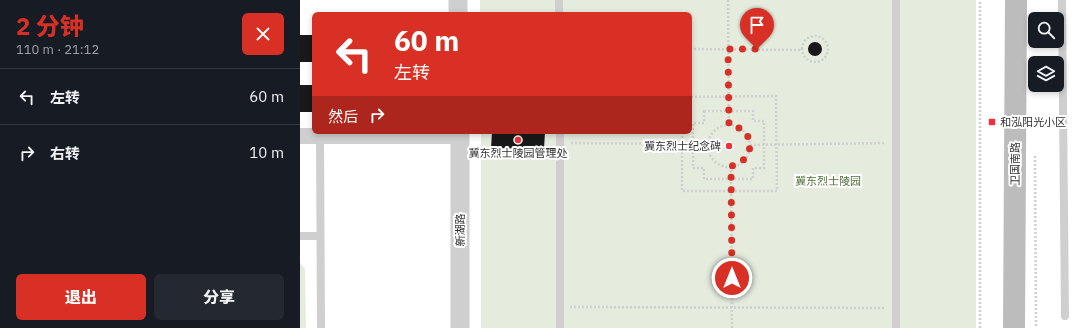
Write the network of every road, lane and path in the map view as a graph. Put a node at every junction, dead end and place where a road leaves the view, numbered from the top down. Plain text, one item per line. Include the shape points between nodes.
1 (458, 0) edge
2 (559, 0) edge
3 (728, 0) edge
4 (896, 0) edge
5 (980, 0) edge
6 (1016, 0) edge
7 (1062, 0) edge
8 (458, 12) edge
9 (559, 12) edge
10 (692, 49) edge
11 (728, 49) junction
12 (802, 50) junction
13 (692, 97) edge
14 (728, 97) junction
15 (728, 110) junction
16 (729, 125) junction
17 (460, 134) edge
18 (560, 134) edge
19 (682, 134) edge
20 (300, 136) edge
21 (320, 136) junction
22 (560, 143) junction
23 (693, 143) junction
24 (764, 143) junction
25 (776, 143) junction
26 (895, 143) junction
27 (708, 144) junction
28 (750, 145) junction
29 (1035, 148) dead end
30 (731, 166) junction
31 (731, 179) junction
32 (731, 191) junction
33 (300, 236) edge
34 (320, 236) junction
35 (560, 307) junction
36 (732, 307) junction
37 (896, 308) junction
38 (1065, 316) dead end
39 (321, 328) edge
40 (460, 328) edge
41 (560, 328) edge
42 (732, 328) edge
43 (896, 328) edge
44 (980, 328) edge
45 (1014, 328) edge
46 (1036, 328) edge

1 - 8 street
2 - 9 lane
3 - 11 path
4 - 26 lane
5 - 44 path
6 - 45 main road, 卫国南路
7 - 38 lane
10 - 11 path
11 - 12 path
11 - 14 path
12 - 12 path via 808,60 816,62 824,59 828,46 824,39 815,36 804,42
13 - 14 path
14 - 15 path
14 - 25 path via 776,96
15 - 16 path
15 - 23 path via 704,111 704,123 693,123
15 - 24 path via 753,110 753,121 764,121
16 - 27 path via 717,129
16 - 28 path via 741,128 749,138
17 - 21 street
17 - 40 street, 新湖路
18 - 22 lane
19 - 32 path via 682,191
20 - 21 street
21 - 34 lane
22 - 23 path
22 - 35 lane
23 - 27 path
23 - 31 path via 693,168 704,168 704,179
24 - 25 path
24 - 28 path
24 - 31 path via 764,168 753,168 753,179
25 - 26 path
25 - 32 path via 777,191
26 - 37 lane
27 - 30 path via 712,158 717,163
28 - 30 path via 743,162
29 - 46 path
30 - 31 path
31 - 32 path
32 - 36 path
33 - 34 lane
34 - 39 lane
35 - 36 path
35 - 41 lane
36 - 37 path
36 - 42 path
37 - 43 lane

